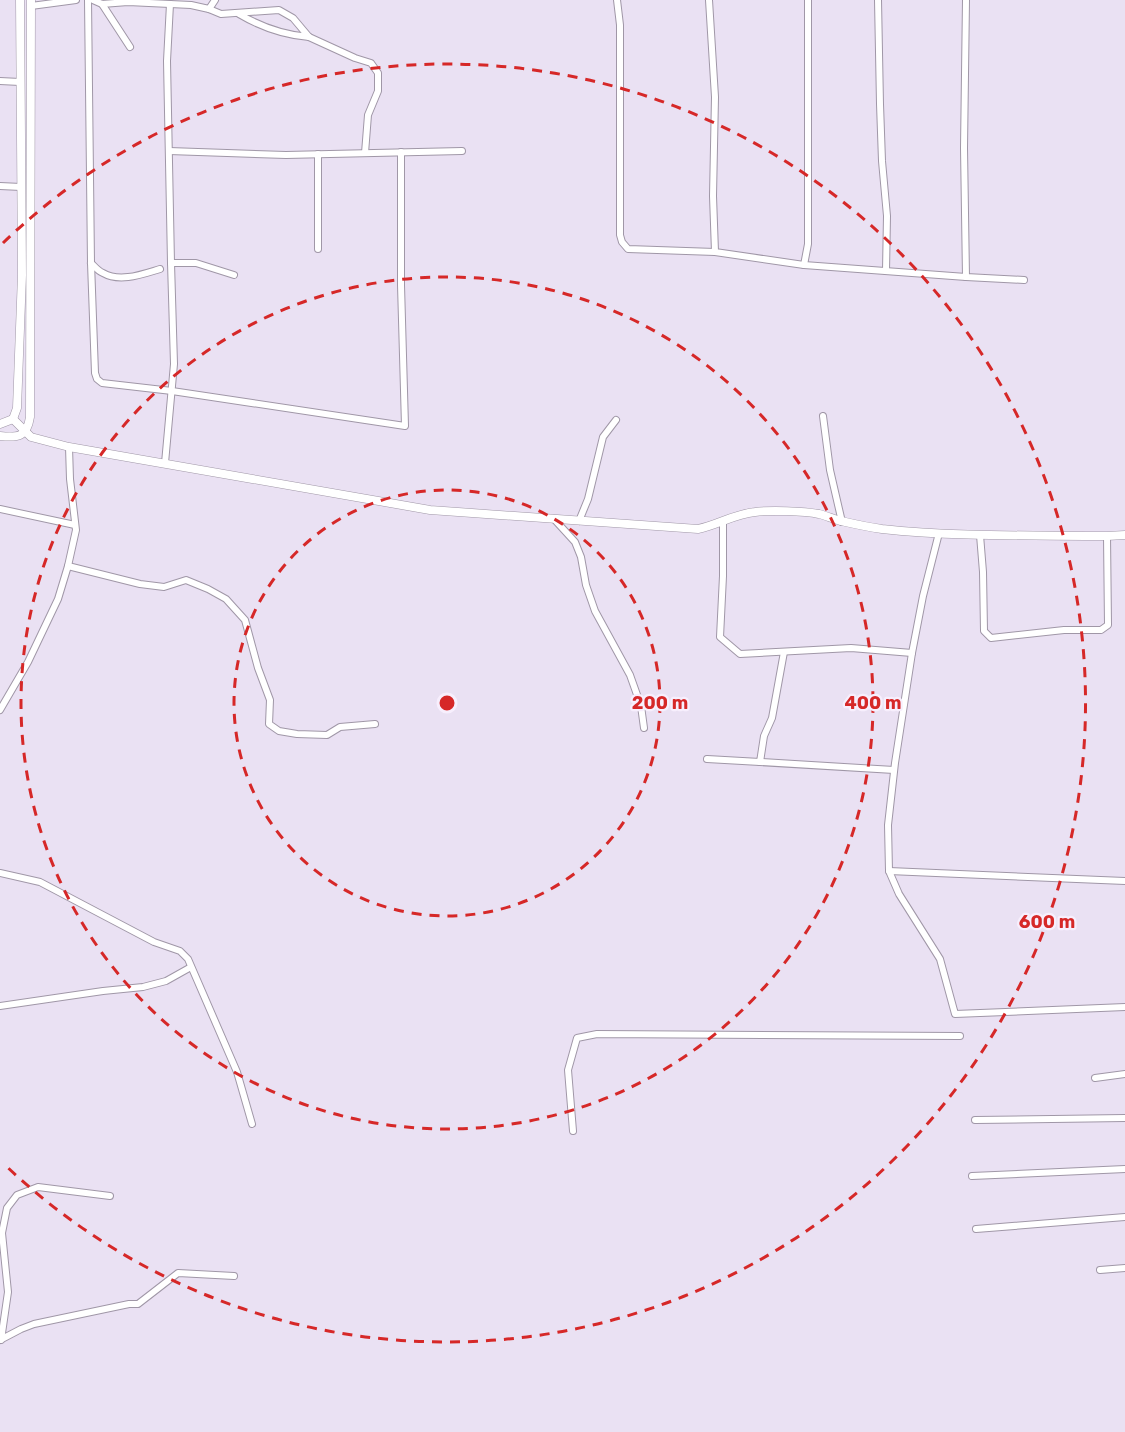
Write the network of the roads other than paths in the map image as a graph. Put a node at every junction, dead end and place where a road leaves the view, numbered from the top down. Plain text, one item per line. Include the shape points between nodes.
1 (20, 0) edge
2 (76, 0) edge
3 (88, 0) edge
4 (93, 0) edge
5 (215, 0) edge
6 (617, 0) edge
7 (709, 0) edge
8 (808, 0) edge
9 (878, 0) edge
10 (966, 0) edge
11 (31, 3) edge
12 (102, 4) junction
13 (170, 4) junction
14 (209, 9) junction
15 (239, 14) junction
16 (309, 37) junction
17 (130, 47) dead end
18 (0, 81) edge
19 (20, 82) junction
20 (169, 151) junction
21 (462, 151) dead end
22 (402, 152) junction
23 (365, 153) junction
24 (318, 154) junction
25 (0, 186) edge
26 (21, 187) junction
27 (318, 249) dead end
28 (715, 252) junction
29 (91, 263) junction
30 (171, 263) junction
31 (804, 265) junction
32 (160, 269) dead end
33 (886, 271) junction
34 (234, 275) dead end
35 (966, 278) junction
36 (1023, 280) dead end
37 (172, 391) junction
38 (823, 416) dead end
39 (13, 419) junction
40 (616, 420) dead end
41 (0, 424) edge
42 (25, 432) junction
43 (0, 436) edge
44 (69, 447) junction
45 (165, 463) junction
46 (0, 509) edge
47 (554, 519) junction
48 (579, 520) junction
49 (723, 521) junction
50 (842, 522) junction
51 (75, 525) junction
52 (939, 533) junction
53 (980, 535) junction
54 (1125, 535) edge
55 (1107, 536) junction
56 (69, 566) junction
57 (784, 652) junction
58 (912, 652) junction
59 (0, 710) edge
60 (375, 724) dead end
61 (644, 728) dead end
62 (707, 759) dead end
63 (760, 762) junction
64 (894, 770) junction
65 (889, 872) junction
66 (0, 873) edge
67 (1125, 881) edge
68 (191, 966) junction
69 (0, 1005) edge
70 (1125, 1007) edge
71 (960, 1036) dead end
72 (1125, 1074) edge
73 (1095, 1078) dead end
74 (1125, 1118) edge
75 (975, 1120) dead end
76 (252, 1124) dead end
77 (573, 1131) dead end
78 (1125, 1169) edge
79 (972, 1176) dead end
80 (110, 1196) dead end
81 (1125, 1217) edge
82 (976, 1229) dead end
83 (1125, 1268) edge
84 (1100, 1270) dead end
85 (234, 1276) dead end
86 (1, 1340) edge

1 - 19 street
2 - 11 street
3 - 29 street
4 - 12 street
5 - 14 street
6 - 28 street via 622,242 628,249
7 - 28 street via 715,97
8 - 31 street via 808,244
9 - 33 street
10 - 35 street
11 - 42 street via 30,417
12 - 13 street
12 - 17 street
13 - 14 street
13 - 20 street
14 - 15 street
15 - 16 street via 270,29
15 - 16 street via 279,10 293,18
16 - 23 street via 371,63 378,73 378,91 368,115
18 - 19 street
19 - 26 street
20 - 24 street
20 - 30 street
21 - 22 street
22 - 23 street
22 - 37 street via 405,426
23 - 24 street
24 - 27 street
25 - 26 street
26 - 39 street via 22,275 17,408
28 - 31 street
29 - 32 street via 111,277 135,277
29 - 37 street via 97,379
30 - 34 street via 196,263
30 - 37 street
31 - 33 street
33 - 35 street
35 - 36 street
37 - 45 street
38 - 50 street
39 - 41 street
39 - 42 street
40 - 48 street via 603,437 588,500
42 - 43 street via 17,437
42 - 44 street
44 - 45 street
44 - 51 street
45 - 47 street via 430,510
46 - 51 street
47 - 48 street
47 - 61 street via 575,542 595,611 630,675
48 - 49 street via 698,529
49 - 50 street via 768,512 815,514
49 - 57 street via 720,638 740,654
50 - 52 street
51 - 56 street
52 - 53 street
52 - 58 street
53 - 55 street
53 - 55 street via 984,631 991,638 1101,630 1108,624
54 - 55 street
56 - 59 street via 28,662
56 - 60 street via 164,587 186,580 226,599 245,620 270,700 269,724 279,730 327,735 340,727
57 - 58 street via 851,648
57 - 63 street
58 - 64 street
62 - 63 street
63 - 64 street
64 - 65 street via 888,825
65 - 67 street
65 - 70 street via 940,959 955,1014
66 - 68 street via 40,882 154,942 180,951
68 - 69 street via 166,981 143,987
68 - 76 street via 237,1072
71 - 77 street via 597,1034 577,1038 568,1070
72 - 73 street
74 - 75 street
78 - 79 street
80 - 86 street via 38,1186 17,1195 7,1209 2,1233 8,1292
81 - 82 street
83 - 84 street
85 - 86 street via 178,1273 138,1304 42,1322

